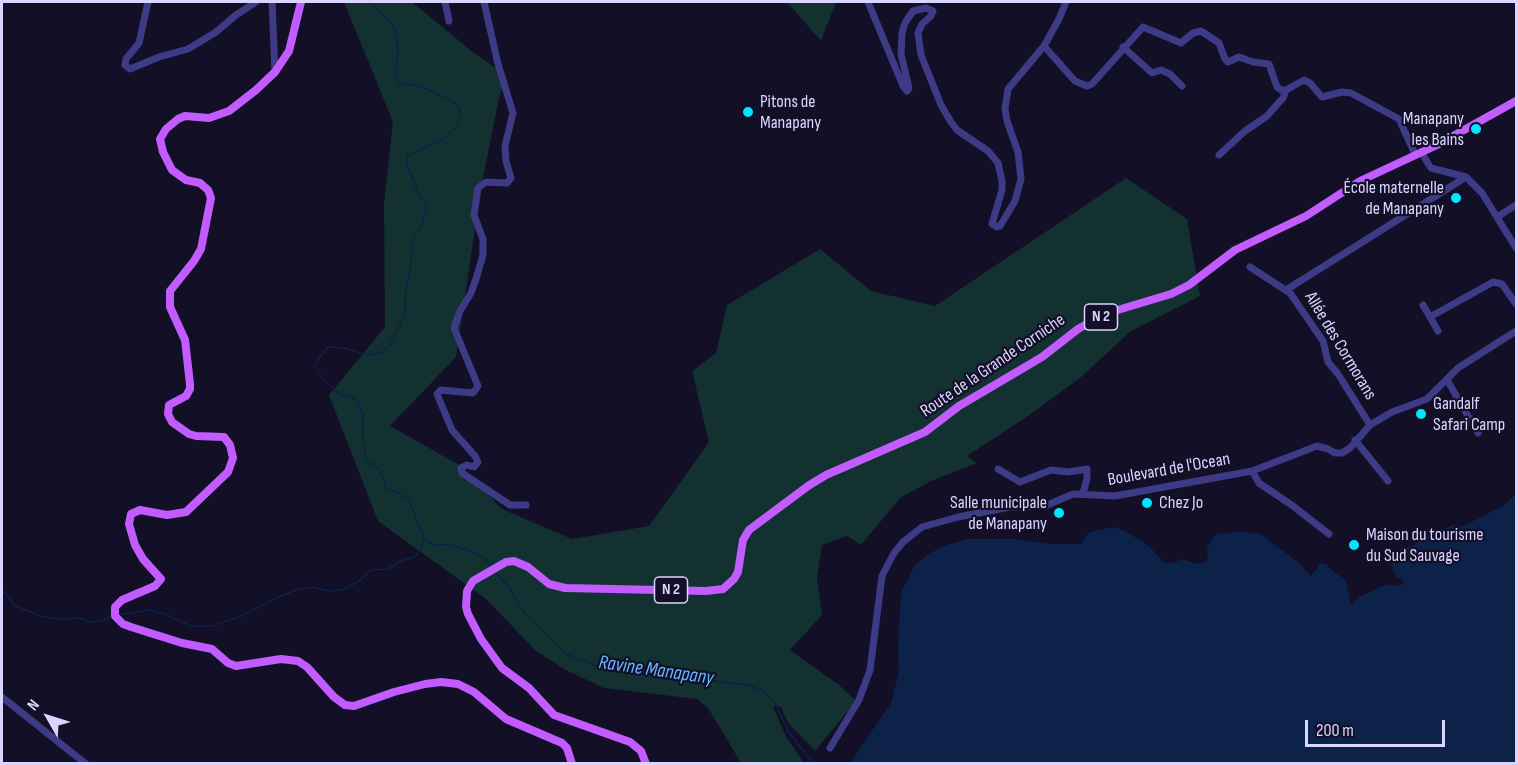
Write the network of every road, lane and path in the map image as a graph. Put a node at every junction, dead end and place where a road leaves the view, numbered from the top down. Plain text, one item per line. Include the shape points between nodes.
1 (148, 2) edge
2 (256, 2) edge
3 (272, 2) edge
4 (301, 2) edge
5 (445, 2) edge
6 (484, 2) edge
7 (868, 2) edge
8 (1066, 2) edge
9 (449, 21) dead end
10 (1044, 46) junction
11 (1124, 47) junction
12 (275, 72) junction
13 (1182, 86) dead end
14 (1286, 90) junction
15 (1516, 101) edge
16 (1418, 153) junction
17 (1219, 155) dead end
18 (1466, 177) junction
19 (1516, 205) edge
20 (1497, 217) junction
21 (1516, 248) edge
22 (1250, 267) dead end
23 (1286, 290) junction
24 (1516, 304) edge
25 (1423, 305) dead end
26 (1430, 317) junction
27 (1438, 331) dead end
28 (1516, 331) edge
29 (1447, 380) junction
30 (1370, 425) junction
31 (1479, 433) dead end
32 (1355, 440) junction
33 (998, 469) dead end
34 (1252, 471) junction
35 (1388, 481) dead end
36 (1083, 493) junction
37 (526, 505) dead end
38 (1329, 534) dead end
39 (2, 697) edge
40 (830, 748) dead end
41 (86, 764) edge
42 (572, 764) edge
43 (646, 764) edge

1 - 2 street via 139,43 126,59 125,65 130,69 188,49
3 - 12 street
4 - 12 main road via 289,51
5 - 9 street
6 - 37 street via 513,113 505,147 510,181 486,182 478,188 474,215 483,239 483,255 454,328 478,386 473,393 441,390 437,394 452,430 478,462 474,467 461,468 462,473 510,505
7 - 10 street via 908,91 901,54 905,23 913,11 933,11 918,33 921,55 951,122 998,163 1002,190 992,225 997,228 1015,201 1021,178 1005,109 1008,89
8 - 10 street
10 - 11 street via 1076,81 1087,86
11 - 13 street via 1152,73 1161,70
11 - 14 street via 1143,27 1180,43 1201,31 1219,43 1228,62 1239,57 1269,64 1277,87
12 - 42 main road via 229,111 209,118 185,116 166,129 160,139 172,170 186,180 200,183 211,198 198,255 170,291 170,307 185,340 190,384 188,393 169,405 168,414 172,422 189,434 224,437 233,458 228,472 186,512 167,515 140,510 132,514 129,524 135,545 161,579 155,586 122,600 115,607 115,616 131,627 207,647 236,666 281,659 298,661 345,705 354,706 425,684 458,684 506,719 562,743
14 - 16 street via 1304,80 1322,97 1351,93 1399,120
14 - 17 street via 1267,116
15 - 16 main road, Route de la Grande Corniche / N 2
16 - 18 street via 1431,168
16 - 43 main road, Route de la Grande Corniche / N 2 via 1360,181 1306,216 1235,250 1189,285 1094,320 925,432 808,486 749,531 743,540 738,572 723,589 565,588 546,582 514,561 473,581 467,591 468,614 502,668 529,688 554,715 630,742
18 - 20 street
18 - 23 street
19 - 20 street
20 - 21 street
22 - 23 street, Allée des Cormorans
23 - 30 street, Allée des Cormorans via 1323,341 1328,362
24 - 26 street via 1502,284 1493,282
25 - 26 street
26 - 27 street
28 - 29 street, Boulevard de l'Ocean via 1458,368
29 - 30 street, Boulevard de l'Ocean via 1427,399
29 - 31 street
30 - 32 street, Boulevard de l'Ocean
32 - 34 street, Boulevard de l'Ocean via 1342,453 1317,446
32 - 35 street
33 - 36 street via 1020,482 1051,470 1088,469
34 - 36 street, Boulevard de l'Ocean via 1115,496
34 - 38 street via 1259,483
36 - 40 street, Boulevard de l'Ocean via 1045,506 1010,507 943,520 922,527 903,542 880,581 874,652 866,685
39 - 41 street

